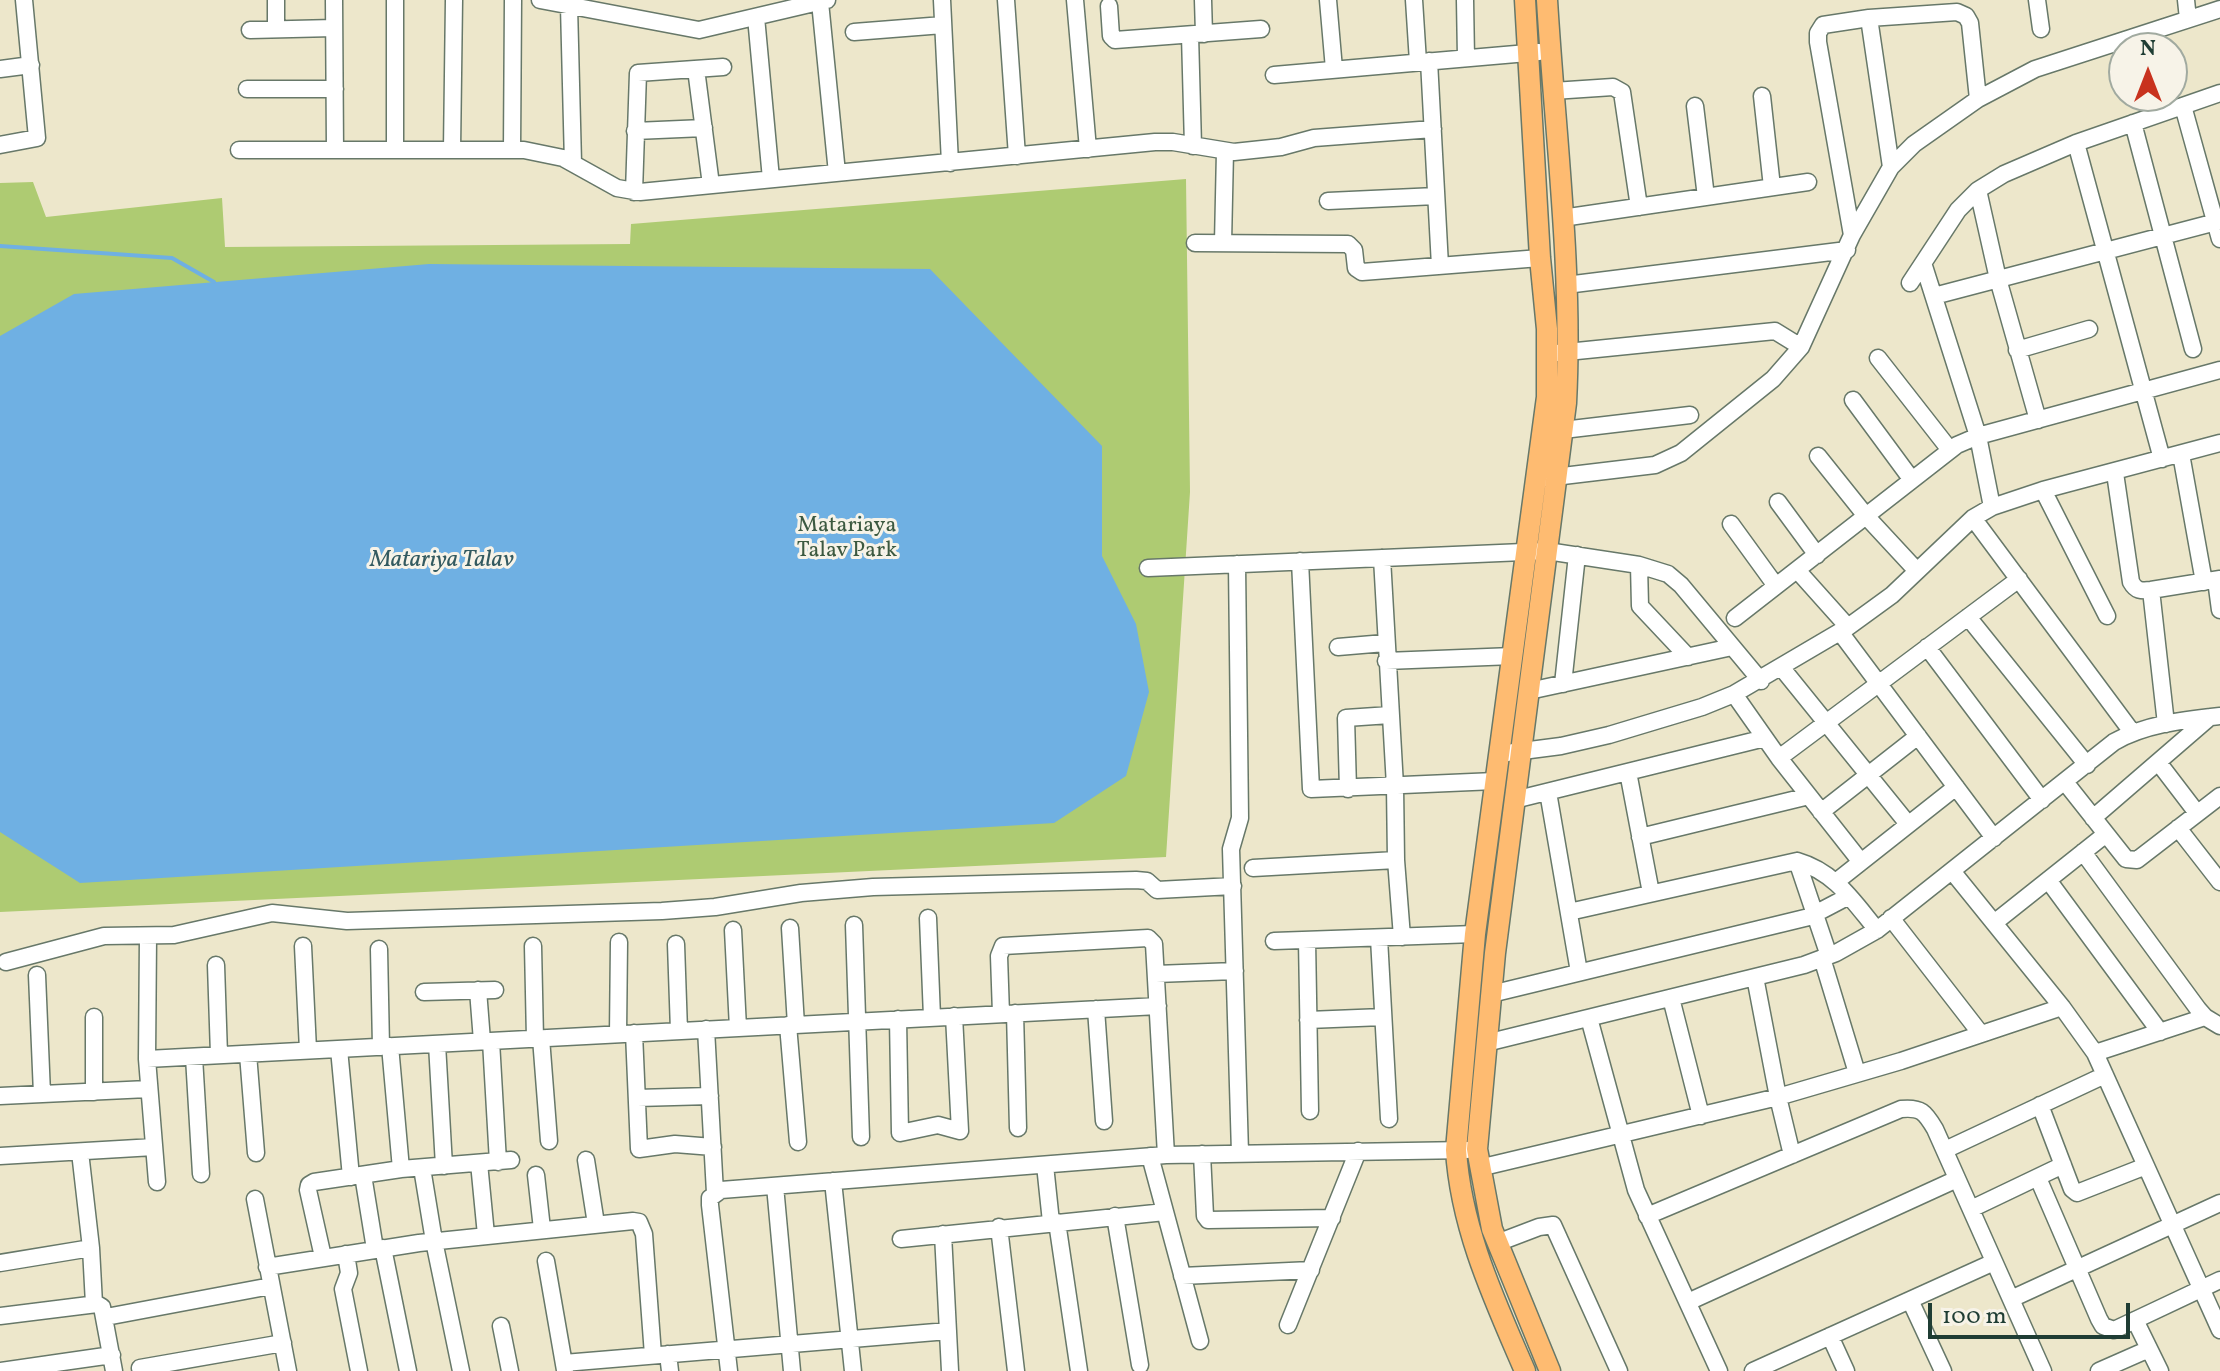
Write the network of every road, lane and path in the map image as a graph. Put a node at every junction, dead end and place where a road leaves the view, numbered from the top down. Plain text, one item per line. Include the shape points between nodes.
1 (24, 0) edge
2 (276, 0) edge
3 (334, 0) edge
4 (395, 0) edge
5 (454, 0) edge
6 (513, 0) edge
7 (540, 0) edge
8 (942, 0) edge
9 (1006, 0) edge
10 (1075, 0) edge
11 (1203, 0) edge
12 (1328, 0) edge
13 (1414, 0) edge
14 (1465, 0) edge
15 (1525, 0) edge
16 (1547, 0) edge
17 (2037, 0) edge
18 (2186, 0) edge
19 (824, 1) edge
20 (569, 6) junction
21 (1109, 6) dead end
22 (2220, 9) edge
23 (761, 11) edge
24 (1869, 18) junction
25 (2188, 19) junction
26 (943, 25) junction
27 (334, 28) junction
28 (276, 29) junction
29 (1261, 29) dead end
30 (2041, 29) dead end
31 (250, 30) dead end
32 (854, 32) dead end
33 (1197, 35) junction
34 (1550, 51) junction
35 (1528, 52) junction
36 (1466, 58) junction
37 (1424, 61) junction
38 (31, 65) junction
39 (723, 67) dead end
40 (0, 69) edge
41 (696, 69) junction
42 (1334, 69) junction
43 (1274, 75) dead end
44 (247, 89) dead end
45 (335, 89) junction
46 (1553, 91) junction
47 (2220, 93) edge
48 (1762, 96) dead end
49 (1978, 99) junction
50 (2188, 104) edge
51 (1695, 106) dead end
52 (2165, 112) edge
53 (2185, 112) edge
54 (2133, 123) junction
55 (704, 128) junction
56 (1433, 129) junction
57 (635, 131) junction
58 (2076, 143) junction
59 (0, 145) edge
60 (1193, 146) junction
61 (1088, 149) junction
62 (239, 150) dead end
63 (335, 150) junction
64 (395, 150) junction
65 (452, 150) junction
66 (512, 150) junction
67 (1225, 151) junction
68 (1017, 156) junction
69 (573, 163) junction
70 (950, 163) junction
71 (1891, 167) junction
72 (837, 173) junction
73 (771, 179) junction
74 (1808, 182) dead end
75 (711, 185) junction
76 (1772, 187) junction
77 (1978, 190) junction
78 (634, 192) junction
79 (1436, 196) junction
80 (1706, 197) junction
81 (1328, 201) dead end
82 (1639, 207) junction
83 (1562, 218) junction
84 (2218, 227) edge
85 (2163, 236) junction
86 (1195, 243) dead end
87 (1223, 243) junction
88 (1849, 243) junction
89 (2107, 251) junction
90 (1540, 258) junction
91 (1923, 263) junction
92 (1440, 266) junction
93 (1998, 279) junction
94 (1910, 283) dead end
95 (1566, 285) junction
96 (1934, 296) junction
97 (2089, 329) dead end
98 (1801, 347) junction
99 (2193, 349) dead end
100 (2017, 350) junction
101 (1568, 352) junction
102 (1547, 354) junction
103 (1878, 358) dead end
104 (2220, 370) edge
105 (2143, 391) junction
106 (1853, 400) dead end
107 (1690, 415) dead end
108 (2038, 420) junction
109 (1563, 430) junction
110 (1978, 436) junction
111 (2220, 443) edge
112 (1950, 450) junction
113 (2181, 454) junction
114 (1818, 456) dead end
115 (2162, 459) junction
116 (2115, 473) junction
117 (1558, 477) junction
118 (1537, 479) junction
119 (1912, 480) junction
120 (2043, 490) junction
121 (1778, 502) dead end
122 (1992, 507) junction
123 (1866, 516) junction
124 (1973, 518) junction
125 (1731, 524) dead end
126 (1537, 551) junction
127 (1577, 555) junction
128 (1817, 555) junction
129 (1382, 558) junction
130 (1300, 561) junction
131 (1237, 564) junction
132 (1639, 565) junction
133 (1148, 568) dead end
134 (1797, 570) junction
135 (1917, 571) junction
136 (2019, 579) junction
137 (2213, 580) edge
138 (1776, 586) junction
139 (2151, 590) junction
140 (2220, 610) edge
141 (2107, 616) dead end
142 (1968, 617) junction
143 (1735, 618) dead end
144 (1844, 630) junction
145 (1338, 647) dead end
146 (1732, 647) junction
147 (1927, 647) junction
148 (1386, 652) junction
149 (1513, 656) junction
150 (1688, 657) junction
151 (1781, 667) junction
152 (1761, 681) junction
153 (1563, 684) junction
154 (1878, 684) junction
155 (1529, 691) junction
156 (1734, 694) junction
157 (1390, 715) junction
158 (2215, 717) edge
159 (1826, 723) junction
160 (2166, 724) junction
161 (2132, 732) junction
162 (1918, 736) junction
163 (1765, 738) junction
164 (1509, 753) junction
165 (1779, 758) junction
166 (2158, 762) junction
167 (2087, 765) junction
168 (1628, 772) junction
169 (1868, 775) junction
170 (1495, 781) junction
171 (2065, 782) junction
172 (1395, 786) junction
173 (1956, 787) junction
174 (1348, 789) junction
175 (1548, 792) junction
176 (1809, 796) junction
177 (2219, 798) edge
178 (1514, 800) junction
179 (2042, 800) junction
180 (1821, 812) junction
181 (2197, 813) junction
182 (2093, 818) junction
183 (1908, 824) junction
184 (2178, 828) junction
185 (2106, 834) junction
186 (1640, 837) junction
187 (1994, 838) junction
188 (2083, 852) junction
189 (1396, 860) junction
190 (1797, 861) junction
191 (1861, 862) junction
192 (1253, 868) dead end
193 (1952, 871) junction
194 (2048, 880) junction
195 (1837, 881) junction
196 (2220, 882) edge
197 (1233, 886) junction
198 (1651, 893) junction
199 (1849, 896) junction
200 (1569, 912) junction
201 (1814, 914) junction
202 (928, 918) dead end
203 (1891, 918) junction
204 (1994, 923) junction
205 (854, 925) dead end
206 (790, 928) dead end
207 (733, 930) dead end
208 (1877, 930) junction
209 (1475, 934) junction
210 (148, 937) junction
211 (1402, 937) junction
212 (1379, 938) junction
213 (1307, 940) junction
214 (1274, 941) dead end
215 (619, 942) dead end
216 (676, 944) dead end
217 (303, 946) dead end
218 (533, 946) dead end
219 (379, 949) dead end
220 (1825, 957) junction
221 (6, 962) dead end
222 (216, 965) dead end
223 (1235, 971) junction
224 (1579, 972) junction
225 (1156, 974) junction
226 (37, 975) dead end
227 (1755, 977) junction
228 (424, 992) dead end
229 (1491, 994) junction
230 (1671, 998) junction
231 (1158, 1006) junction
232 (2062, 1007) junction
233 (1096, 1009) junction
234 (1008, 1013) junction
235 (954, 1016) junction
236 (94, 1017) dead end
237 (932, 1017) junction
238 (1383, 1017) junction
239 (1589, 1018) junction
240 (898, 1019) junction
241 (1308, 1020) junction
242 (2212, 1021) edge
243 (857, 1022) junction
244 (792, 1025) junction
245 (738, 1028) junction
246 (706, 1029) junction
247 (679, 1031) junction
248 (2160, 1032) junction
249 (626, 1034) junction
250 (1981, 1034) junction
251 (538, 1038) junction
252 (486, 1041) junction
253 (1486, 1043) junction
254 (437, 1044) junction
255 (385, 1046) junction
256 (339, 1049) junction
257 (308, 1050) junction
258 (2095, 1053) junction
259 (248, 1054) junction
260 (219, 1055) junction
261 (194, 1057) junction
262 (147, 1059) junction
263 (1857, 1073) junction
264 (2105, 1075) junction
265 (148, 1089) junction
266 (94, 1092) junction
267 (42, 1094) junction
268 (0, 1096) edge
269 (710, 1096) junction
270 (1778, 1097) junction
271 (637, 1098) junction
272 (2040, 1105) junction
273 (1310, 1111) dead end
274 (1701, 1116) junction
275 (1389, 1119) dead end
276 (1104, 1121) dead end
277 (1018, 1128) dead end
278 (1620, 1136) junction
279 (861, 1137) dead end
280 (549, 1141) dead end
281 (798, 1142) dead end
282 (154, 1147) junction
283 (713, 1147) junction
284 (1456, 1150) junction
285 (1945, 1150) junction
286 (1358, 1151) junction
287 (80, 1152) junction
288 (256, 1153) dead end
289 (1240, 1153) junction
290 (1202, 1154) junction
291 (1158, 1155) junction
292 (1792, 1155) junction
293 (0, 1156) edge
294 (1478, 1158) junction
295 (586, 1160) dead end
296 (479, 1163) junction
297 (1045, 1165) junction
298 (2063, 1165) junction
299 (444, 1166) junction
300 (2146, 1166) junction
301 (422, 1168) junction
302 (401, 1169) junction
303 (201, 1174) dead end
304 (536, 1175) dead end
305 (357, 1176) junction
306 (2038, 1178) junction
307 (1957, 1179) junction
308 (833, 1181) junction
309 (157, 1182) dead end
310 (775, 1186) junction
311 (715, 1193) junction
312 (255, 1199) dead end
313 (2220, 1203) edge
314 (1971, 1209) junction
315 (1165, 1212) junction
316 (1115, 1216) junction
317 (1647, 1216) junction
318 (1332, 1218) junction
319 (1054, 1222) junction
320 (596, 1224) junction
321 (2173, 1224) junction
322 (999, 1227) junction
323 (542, 1229) junction
324 (943, 1234) junction
325 (486, 1235) junction
326 (901, 1239) dead end
327 (434, 1241) junction
328 (1497, 1243) junction
329 (91, 1248) junction
330 (379, 1248) junction
331 (346, 1254) junction
332 (323, 1257) junction
333 (546, 1261) dead end
334 (1994, 1262) junction
335 (0, 1263) edge
336 (267, 1267) junction
337 (2077, 1268) junction
338 (1311, 1270) junction
339 (1182, 1276) junction
340 (2220, 1280) edge
341 (271, 1286) junction
342 (2202, 1289) junction
343 (2011, 1299) junction
344 (1910, 1300) junction
345 (1688, 1302) junction
346 (101, 1310) junction
347 (0, 1316) edge
348 (2135, 1320) junction
349 (1288, 1325) dead end
350 (501, 1326) dead end
351 (2220, 1330) edge
352 (948, 1331) junction
353 (1830, 1336) junction
354 (850, 1339) junction
355 (1200, 1341) dead end
356 (283, 1343) junction
357 (789, 1344) junction
358 (726, 1349) junction
359 (2149, 1349) junction
360 (664, 1360) edge
361 (113, 1363) edge
362 (609, 1365) edge
363 (1140, 1365) dead end
364 (565, 1367) edge
365 (140, 1368) dead end
366 (0, 1371) edge
367 (288, 1371) edge
368 (359, 1371) edge
369 (408, 1371) edge
370 (461, 1371) edge
371 (510, 1371) edge
372 (729, 1371) edge
373 (792, 1371) edge
374 (853, 1371) edge
375 (950, 1371) edge
376 (1016, 1371) edge
377 (1079, 1371) edge
378 (1525, 1371) edge
379 (1550, 1371) edge
380 (1619, 1371) edge
381 (1719, 1371) edge
382 (1753, 1371) edge
383 (1846, 1371) edge
384 (1943, 1371) edge
385 (2043, 1371) edge
386 (2099, 1371) edge
387 (2160, 1371) edge

1 - 38 street
2 - 28 street
3 - 27 street
4 - 64 street
5 - 65 street
6 - 66 street
7 - 20 street
8 - 26 street
9 - 68 street
10 - 61 street
11 - 33 street
12 - 42 street
13 - 37 street
14 - 36 street
15 - 35 main road
16 - 34 main road
17 - 30 street
18 - 25 street
19 - 23 street
19 - 72 street
20 - 23 street via 699,30
20 - 69 street
21 - 33 street via 1115,40
22 - 25 street
23 - 73 street
24 - 49 street via 1957,12 1966,16
24 - 71 street
24 - 88 street via 1823,25 1818,33
25 - 49 street via 2035,69
26 - 32 street
26 - 70 street
27 - 28 street
27 - 45 street
28 - 31 street
29 - 33 street
33 - 60 street
34 - 35 street
34 - 46 main road
35 - 36 street
35 - 90 main road
36 - 37 street
37 - 42 street
37 - 56 street
38 - 40 street
38 - 59 street via 37,138
39 - 41 street
41 - 55 street
41 - 57 street via 638,73
42 - 43 street
44 - 45 street
45 - 63 street
46 - 82 street via 1613,87 1622,92
46 - 83 main road
47 - 50 street
48 - 76 street
49 - 71 street
51 - 80 street
52 - 54 street
53 - 84 street
54 - 58 street
54 - 85 street
55 - 57 street
55 - 75 street
56 - 67 street
56 - 79 street
57 - 78 street
58 - 77 street
58 - 89 street
60 - 61 street via 1155,142
60 - 67 street
61 - 68 street
62 - 63 street
63 - 64 street
64 - 65 street
65 - 66 street
66 - 69 street
67 - 87 street
68 - 70 street
69 - 78 street
70 - 72 street
71 - 88 street
72 - 73 street
73 - 75 street
74 - 76 street
75 - 78 street
76 - 80 street
77 - 91 street
77 - 93 street
79 - 81 street
79 - 92 street
80 - 82 street
82 - 83 street
83 - 95 main road
84 - 85 street
85 - 89 street
85 - 99 street
86 - 87 street
87 - 92 street via 1348,244 1362,272
88 - 95 street
88 - 98 street
89 - 93 street
89 - 105 street
90 - 92 street
90 - 102 main road
91 - 94 street
91 - 96 street
93 - 96 street
93 - 100 street
95 - 101 main road
96 - 110 street
97 - 100 street
98 - 101 street via 1775,331
98 - 117 street via 1773,379 1681,453 1655,465
100 - 108 street
101 - 102 street
101 - 109 main road
102 - 118 main road
103 - 112 street
104 - 105 street
105 - 108 street
105 - 115 street
106 - 119 street
107 - 109 street
108 - 110 street
109 - 117 main road
110 - 112 street
110 - 122 street
111 - 113 street
112 - 119 street
113 - 115 street
113 - 137 street
114 - 123 street
115 - 116 street
116 - 120 street
116 - 139 street via 2131,582 2140,591
117 - 118 street
117 - 126 main road
118 - 126 main road
119 - 123 street
120 - 122 street
120 - 141 street
121 - 128 street
122 - 124 street
123 - 128 street
123 - 135 street
124 - 135 street
124 - 136 street
125 - 138 street
126 - 127 street
126 - 129 street
126 - 149 main road
126 - 155 main road
127 - 132 street
127 - 153 street
128 - 134 street
129 - 130 street
129 - 148 street
130 - 131 street
130 - 174 street via 1310,787
131 - 133 street
131 - 197 street via 1240,818 1231,849
132 - 146 street via 1668,574 1681,585
132 - 150 street via 1640,606
134 - 138 street
134 - 144 street
135 - 144 street
136 - 142 street
136 - 161 street
137 - 139 street
137 - 140 street
138 - 143 street
139 - 160 street
142 - 147 street
142 - 167 street
144 - 151 street
144 - 154 street
145 - 148 street
146 - 150 street
146 - 152 street
147 - 154 street
147 - 179 street
148 - 149 street
148 - 157 street
149 - 164 main road
150 - 153 street
151 - 152 street
151 - 159 street
152 - 156 street
153 - 155 street
154 - 159 street
154 - 162 street
155 - 164 main road
156 - 163 street
156 - 164 street via 1609,735
157 - 172 street
157 - 174 street via 1346,718
158 - 160 street
158 - 166 street
159 - 165 street
159 - 169 street
160 - 161 street
161 - 167 street
162 - 169 street
162 - 173 street
163 - 165 street
163 - 168 street
164 - 170 main road
164 - 178 main road
165 - 176 street
166 - 181 street
166 - 182 street
167 - 171 street
168 - 175 street
168 - 186 street
169 - 180 street
169 - 183 street
170 - 172 street
170 - 209 main road
171 - 179 street
171 - 182 street
172 - 174 street
172 - 189 street
173 - 183 street
173 - 187 street
175 - 178 street
175 - 200 street
176 - 180 street
176 - 186 street
177 - 181 street
178 - 229 main road
179 - 187 street
180 - 191 street
181 - 184 street
182 - 185 street
183 - 191 street
184 - 185 street via 2132,861
184 - 196 street
185 - 188 street
186 - 198 street
187 - 193 street
188 - 194 street
188 - 242 street
189 - 192 street
189 - 211 street
190 - 195 street
190 - 198 street
190 - 201 street
191 - 195 street
193 - 203 street
193 - 204 street
194 - 204 street
194 - 248 street
195 - 199 street
197 - 210 street via 1157,890 1136,880 873,887 662,911 347,921 272,913
197 - 223 street
198 - 200 street
199 - 201 street
199 - 208 street
200 - 224 street
201 - 220 street
201 - 224 street
202 - 237 street
203 - 208 street
203 - 250 street
204 - 232 street
205 - 243 street
206 - 244 street
207 - 245 street
208 - 220 street
209 - 211 street
209 - 284 main road
210 - 221 street via 104,936
210 - 262 street
211 - 212 street
212 - 213 street
212 - 238 street
213 - 214 street
213 - 241 street
215 - 249 street
216 - 247 street
217 - 257 street
218 - 251 street
219 - 255 street
220 - 227 street
220 - 263 street
222 - 260 street
223 - 225 street
223 - 289 street
224 - 229 street
225 - 231 street
225 - 234 street via 1154,944 1148,938 1003,946 999,956
226 - 267 street
227 - 230 street
227 - 270 street
228 - 252 street via 487,990
229 - 253 main road
230 - 239 street
230 - 274 street
231 - 233 street
231 - 291 street
232 - 250 street
232 - 258 street
233 - 234 street
233 - 276 street
234 - 235 street
234 - 277 street
235 - 237 street
235 - 240 street via 960,1131 938,1125 900,1133
236 - 266 street
237 - 240 street
238 - 241 street
238 - 275 street
239 - 253 street
239 - 278 street
240 - 243 street
241 - 273 street
242 - 248 street
243 - 244 street
243 - 279 street
244 - 245 street
244 - 281 street
245 - 246 street
246 - 247 street
246 - 269 street
247 - 249 street
248 - 258 street
249 - 251 street
249 - 271 street
250 - 263 street
251 - 252 street
251 - 280 street
252 - 254 street
252 - 296 street via 504,1161
253 - 294 main road
254 - 255 street
254 - 299 street
255 - 256 street
255 - 302 street
256 - 257 street
256 - 305 street
257 - 259 street
258 - 264 street
259 - 260 street
259 - 288 street
260 - 261 street
261 - 262 street
261 - 303 street
262 - 265 street
263 - 270 street
264 - 272 street
264 - 300 street
265 - 266 street
265 - 282 street
266 - 267 street
267 - 268 street
269 - 271 street
269 - 283 street
270 - 274 street
270 - 292 street
271 - 283 street via 639,1149 675,1144
272 - 285 street
272 - 298 street
274 - 278 street
278 - 294 street
278 - 317 street
282 - 287 street
282 - 309 street
283 - 311 street
284 - 286 street
284 - 294 street
284 - 378 main road via 1467,1227
285 - 292 street via 1925,1112 1914,1108
285 - 307 street
286 - 289 street
286 - 318 street
287 - 293 street
287 - 329 street
289 - 290 street
290 - 291 street
290 - 318 street via 1208,1220
291 - 297 street
291 - 315 street
292 - 317 street
294 - 328 main road
295 - 320 street
296 - 299 street
296 - 325 street
297 - 308 street
297 - 319 street
298 - 300 street via 2077,1193
298 - 306 street
299 - 301 street
300 - 321 street
301 - 302 street
301 - 327 street
302 - 305 street
304 - 323 street
305 - 330 street
305 - 332 street via 309,1185
306 - 314 street
306 - 337 street
307 - 314 street
307 - 345 street
308 - 310 street
308 - 354 street
310 - 311 street
310 - 357 street
311 - 358 street via 710,1218
312 - 336 street
313 - 321 street
314 - 334 street
315 - 316 street
315 - 339 street
316 - 319 street
316 - 363 street
317 - 345 street
318 - 338 street
319 - 322 street
319 - 377 street
320 - 323 street
320 - 360 street via 633,1221 642,1227
321 - 337 street
321 - 342 street
322 - 324 street
322 - 376 street
323 - 325 street
324 - 326 street
324 - 352 street
325 - 327 street
327 - 330 street
327 - 370 street
328 - 379 main road
328 - 380 street via 1553,1225
329 - 335 street
329 - 346 street via 94,1304
330 - 331 street
330 - 369 street
331 - 332 street
331 - 368 street via 349,1273 343,1289
332 - 336 street
333 - 364 street
334 - 343 street
334 - 344 street
336 - 341 street
337 - 343 street
337 - 348 street via 2103,1326 2114,1330
338 - 339 street
338 - 349 street
339 - 355 street
340 - 342 street
341 - 346 street
341 - 356 street
342 - 348 street
342 - 351 street
343 - 385 street
344 - 353 street
344 - 384 street
345 - 381 street
346 - 347 street
346 - 361 street
348 - 359 street
350 - 371 street
352 - 354 street
352 - 375 street
353 - 382 street
353 - 383 street
354 - 357 street
354 - 374 street
356 - 365 street
356 - 367 street
357 - 358 street
357 - 373 street
358 - 360 street
358 - 372 street
359 - 386 street
359 - 387 street
360 - 362 street
361 - 366 street
362 - 364 street

